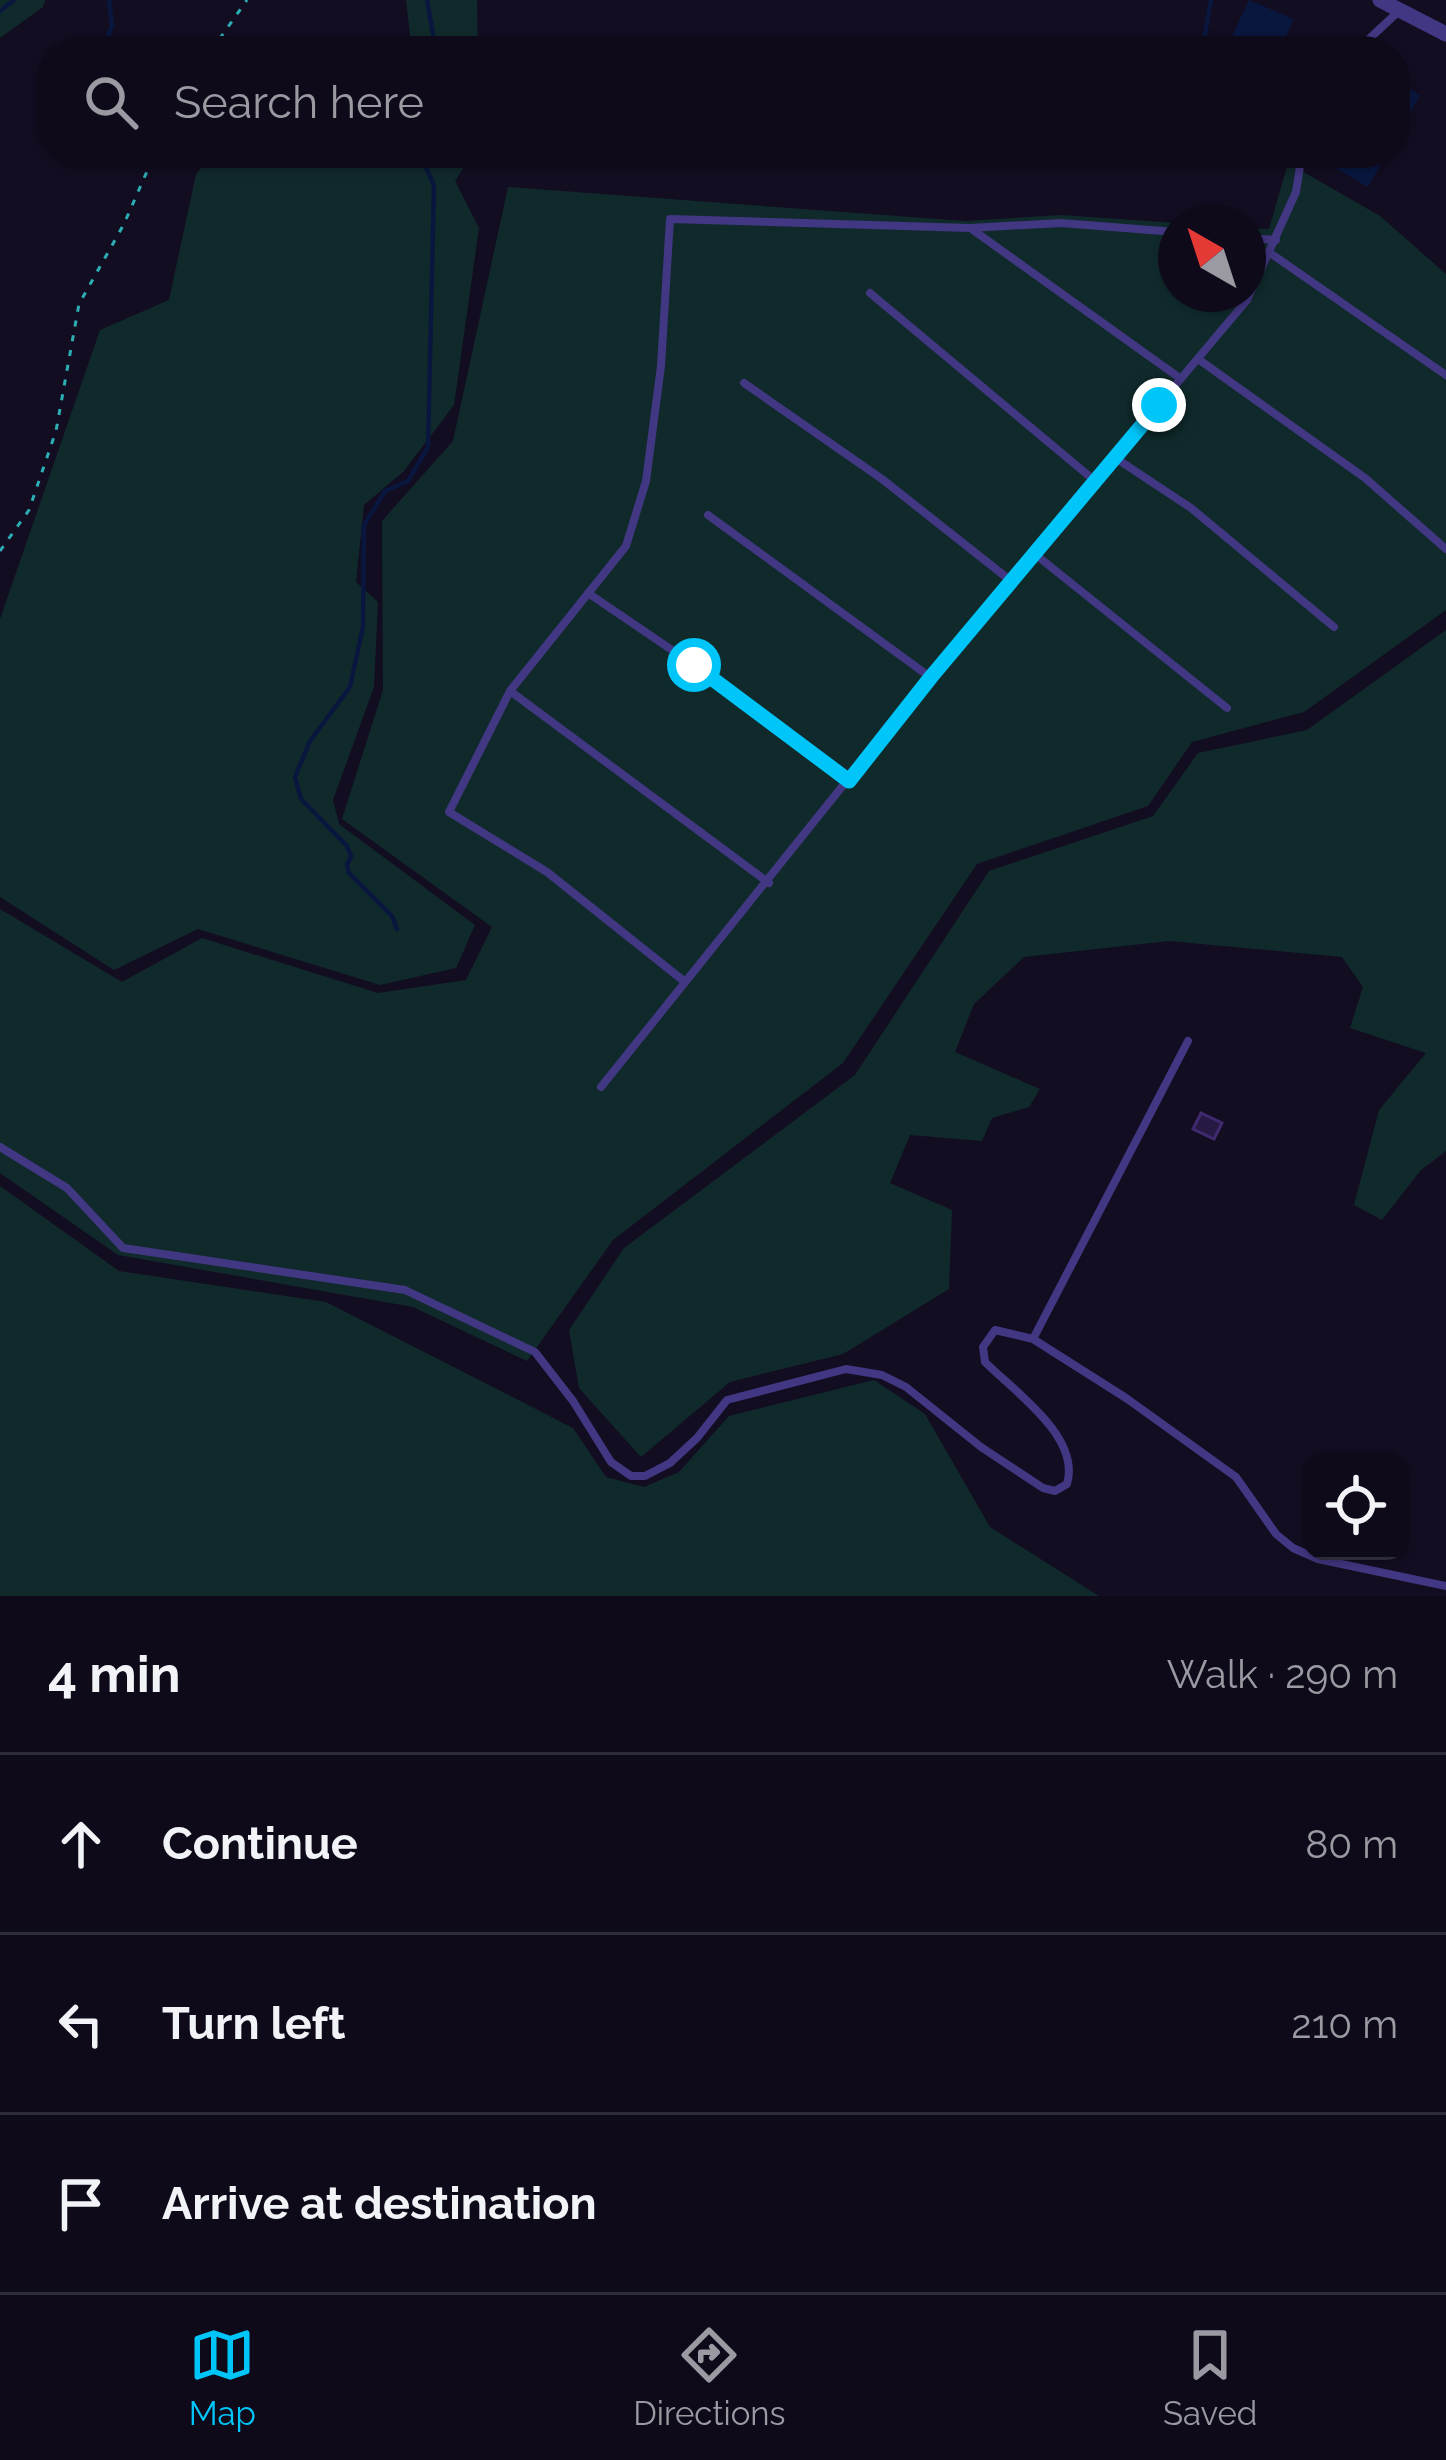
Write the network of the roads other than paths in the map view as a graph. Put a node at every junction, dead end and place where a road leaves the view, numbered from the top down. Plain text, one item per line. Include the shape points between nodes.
1 (1380, 0) edge
2 (1399, 11) junction
3 (1446, 34) edge
4 (1372, 36) edge
5 (1300, 168) edge
6 (970, 228) junction
7 (1158, 231) edge
8 (1266, 239) edge
9 (1276, 240) junction
10 (1269, 253) junction
11 (870, 293) dead end
12 (1198, 359) junction
13 (1446, 375) edge
14 (1181, 379) junction
15 (744, 383) dead end
16 (1114, 457) junction
17 (1095, 481) junction
18 (708, 515) dead end
19 (1446, 549) edge
20 (1035, 555) junction
21 (1011, 581) junction
22 (588, 593) junction
23 (1334, 627) dead end
24 (931, 677) junction
25 (510, 691) junction
26 (1227, 708) dead end
27 (849, 781) junction
28 (769, 883) junction
29 (686, 982) junction
30 (1188, 1042) dead end
31 (601, 1087) dead end
32 (0, 1147) edge
33 (1033, 1339) junction
34 (1446, 1586) edge

1 - 2 street
2 - 3 street
2 - 4 lane
5 - 9 lane
6 - 7 lane via 1061,223
6 - 14 lane
6 - 22 lane via 670,218 646,482 626,546
8 - 9 lane
9 - 10 lane
10 - 12 lane via 1247,300
10 - 13 lane
11 - 17 lane
12 - 14 lane
12 - 19 lane via 1365,478
14 - 16 lane
15 - 21 lane
16 - 17 lane
16 - 23 lane via 1190,508
17 - 20 lane
18 - 24 lane
20 - 21 lane
20 - 26 lane
21 - 24 lane
22 - 25 lane
22 - 27 lane
24 - 27 lane
25 - 28 lane
25 - 29 lane via 448,812 547,872
27 - 28 lane
28 - 29 lane
29 - 31 lane
30 - 33 lane
32 - 33 lane via 67,1188 123,1248 405,1290 535,1352 610,1462 631,1476 670,1463 727,1400 846,1369 906,1387 981,1448 1043,1488 1063,1489 1071,1472 1055,1432 985,1362 983,1347 995,1330
33 - 34 lane via 1236,1477 1293,1548

